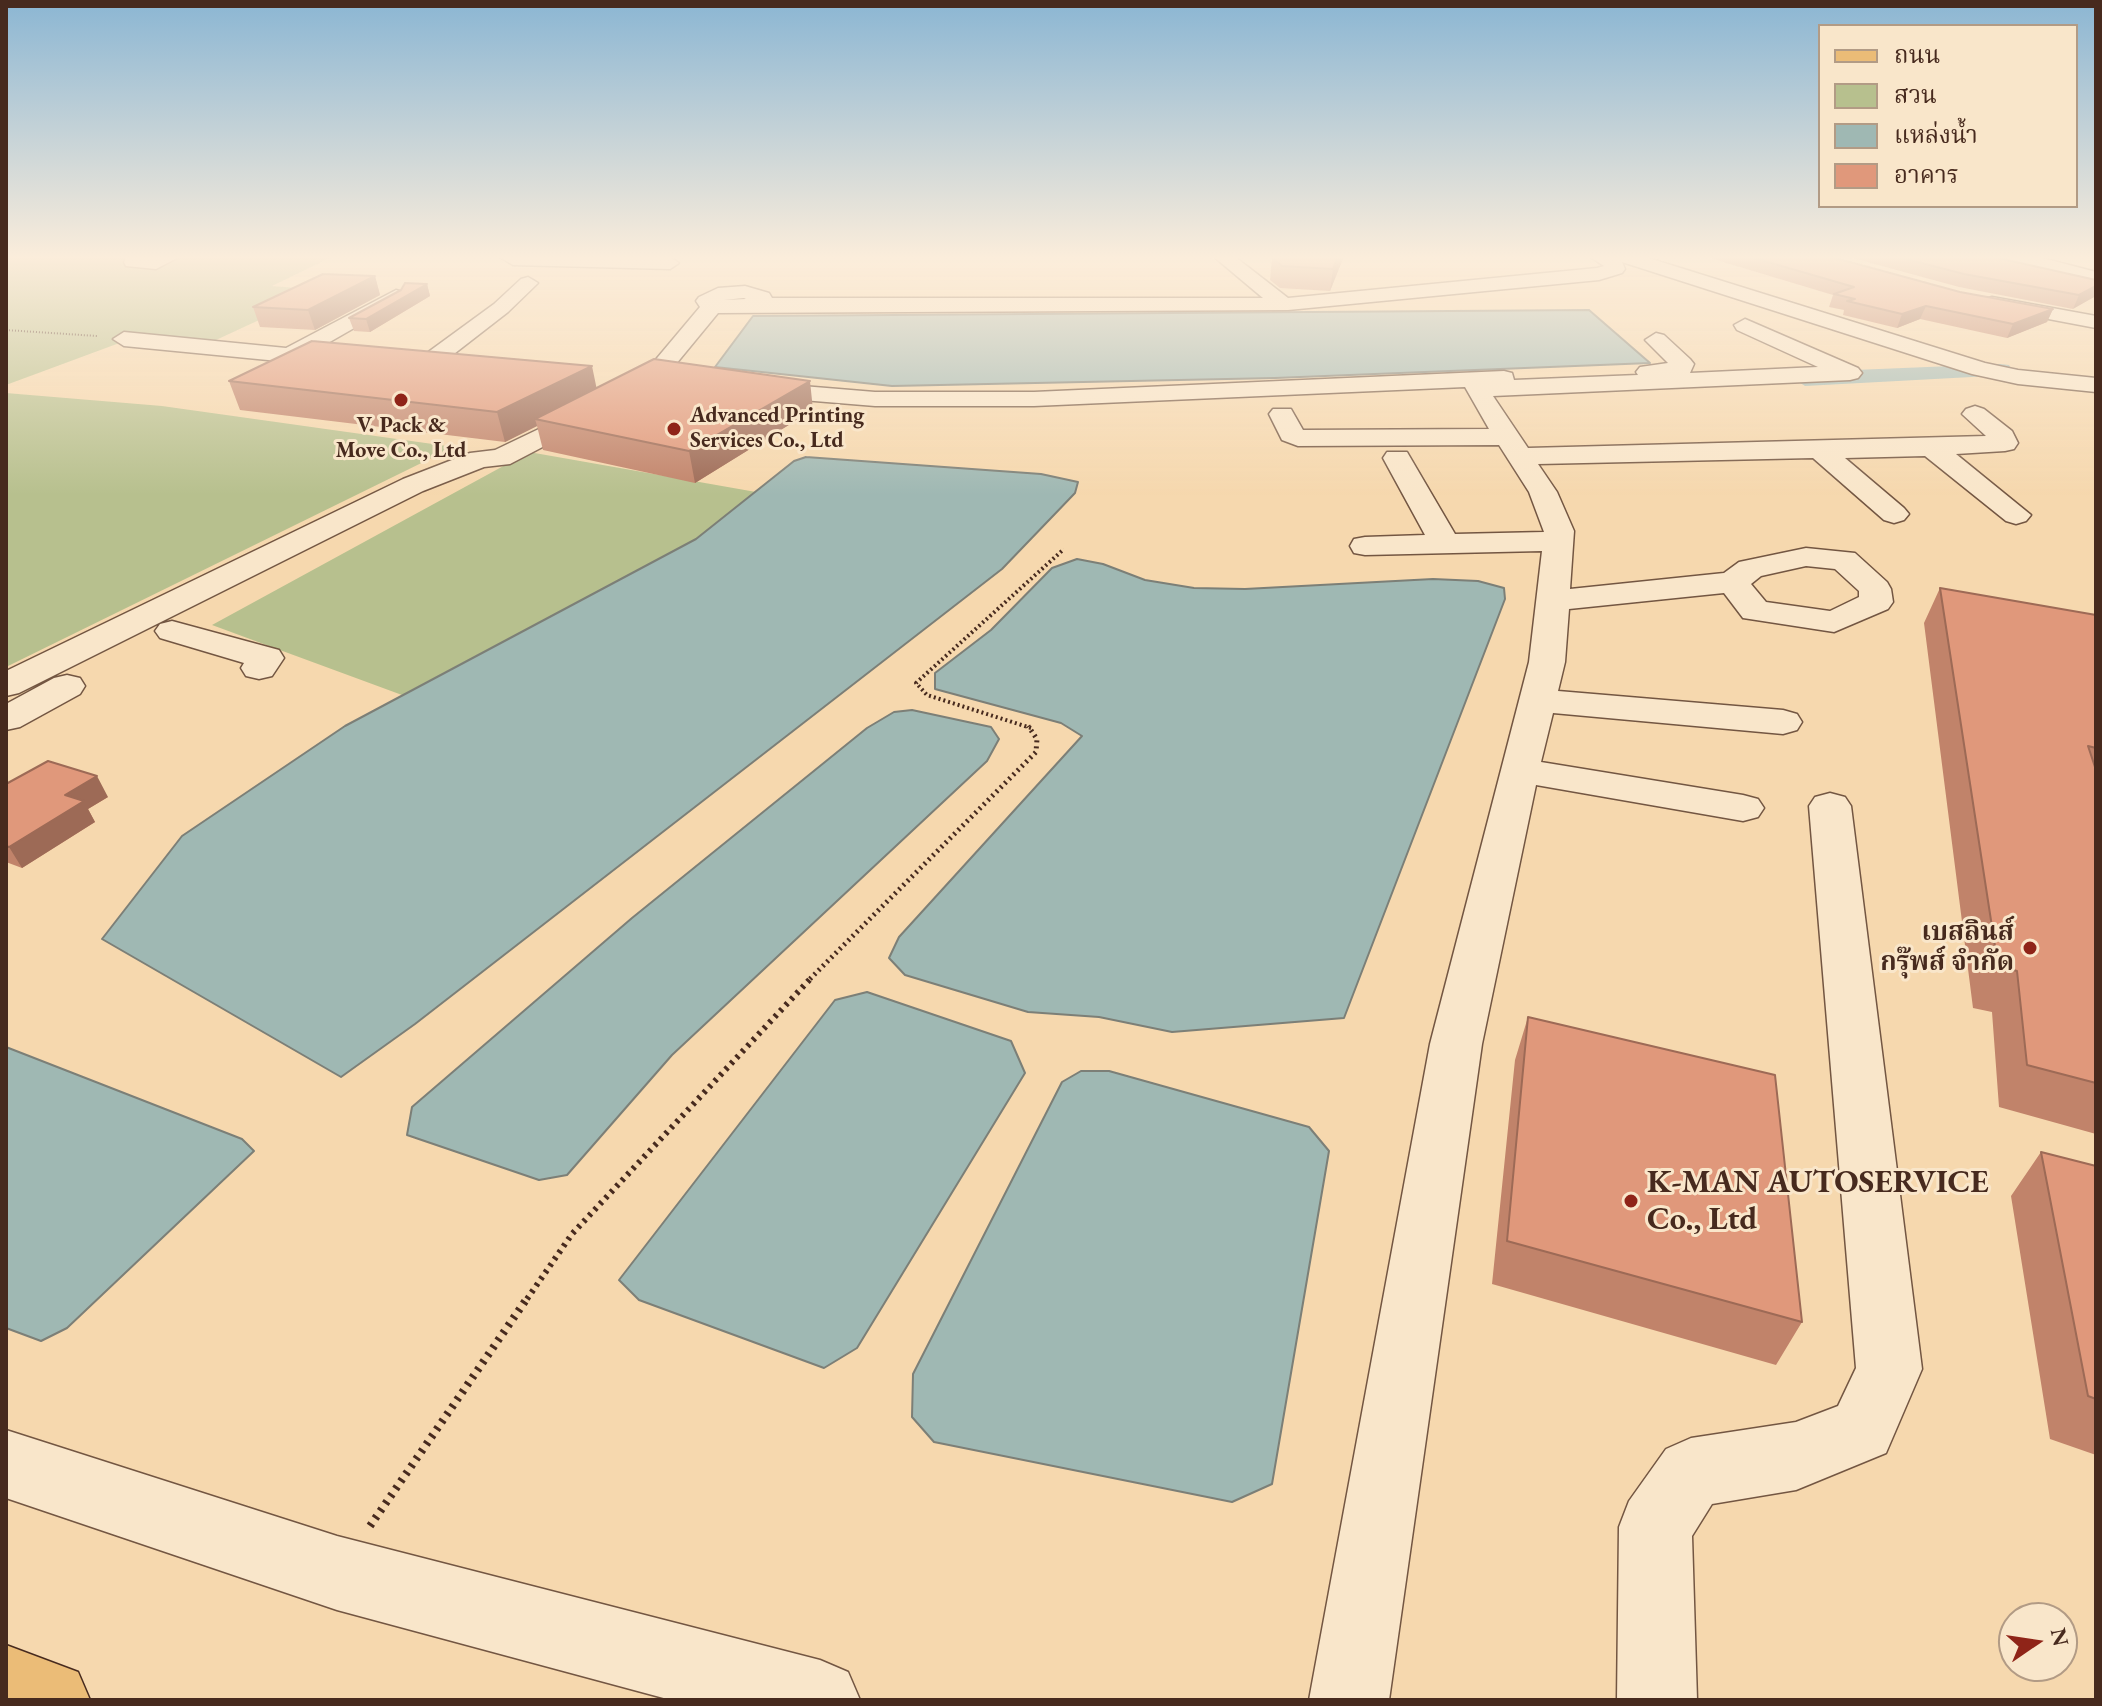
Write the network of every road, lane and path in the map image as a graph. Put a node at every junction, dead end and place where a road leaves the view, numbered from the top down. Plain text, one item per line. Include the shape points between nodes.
1 (80, 336) edge
2 (325, 336) edge
3 (464, 336) edge
4 (686, 336) edge
5 (1768, 336) edge
6 (1874, 336) edge
7 (124, 339) joint
8 (1656, 340) dead end
9 (290, 355) junction
10 (364, 361) edge
11 (394, 364) edge
12 (424, 366) junction
13 (1976, 368) junction
14 (453, 369) edge
15 (1911, 370) dead end
16 (1880, 372) dead end
17 (1850, 373) junction
18 (2096, 385) edge
19 (737, 387) edge
20 (1282, 414) dead end
21 (1975, 414) dead end
22 (1731, 428) dead end
23 (506, 445) junction
24 (1513, 446) junction
25 (1931, 448) junction
26 (1818, 449) junction
27 (1754, 451) junction
28 (1397, 458) dead end
29 (1894, 514) dead end
30 (2016, 515) dead end
31 (1558, 541) junction
32 (1445, 544) junction
33 (1365, 546) dead end
34 (1064, 549) dead end
35 (1733, 582) dead end
36 (1552, 601) junction
37 (172, 631) junction
38 (259, 668) dead end
39 (6, 685) edge
40 (1537, 700) junction
41 (6, 719) edge
42 (1783, 722) dead end
43 (1519, 770) junction
44 (1830, 806) dead end
45 (1743, 808) dead end
46 (6, 1464) edge
47 (337, 1573) junction
48 (6, 1685) edge
49 (50, 1700) edge
50 (820, 1700) edge
51 (1349, 1700) edge
52 (1657, 1700) edge

1 - 7 path
2 - 9 street
3 - 12 street
4 - 23 street via 646,386
5 - 17 street
6 - 13 street
7 - 9 street
8 - 19 street via 1682,364 1681,369 1034,399 1022,415 1011,419 903,421 887,418 875,399
9 - 10 street
11 - 12 street
12 - 14 street
13 - 15 street
13 - 18 street
16 - 17 street
17 - 24 street via 1476,389
20 - 24 street via 1298,438
21 - 25 street via 2005,443
22 - 27 street
23 - 37 street via 494,466
23 - 39 street via 413,485
24 - 27 street
24 - 31 street via 1543,492
25 - 26 street
25 - 30 street
26 - 27 street
26 - 29 street
28 - 32 street
31 - 32 street
31 - 36 street
32 - 33 street
34 - 47 path via 916,683 927,695 1030,727 1037,739 1036,752 829,959 572,1234
35 - 36 street
36 - 40 street via 1547,662
37 - 38 street via 266,658
37 - 41 street
40 - 42 street
40 - 43 street
43 - 45 street
43 - 51 street via 1456,1044
44 - 52 street via 1889,1369 1862,1430 1796,1456 1691,1473 1655,1527
46 - 47 street
47 - 50 street
48 - 49 main road

